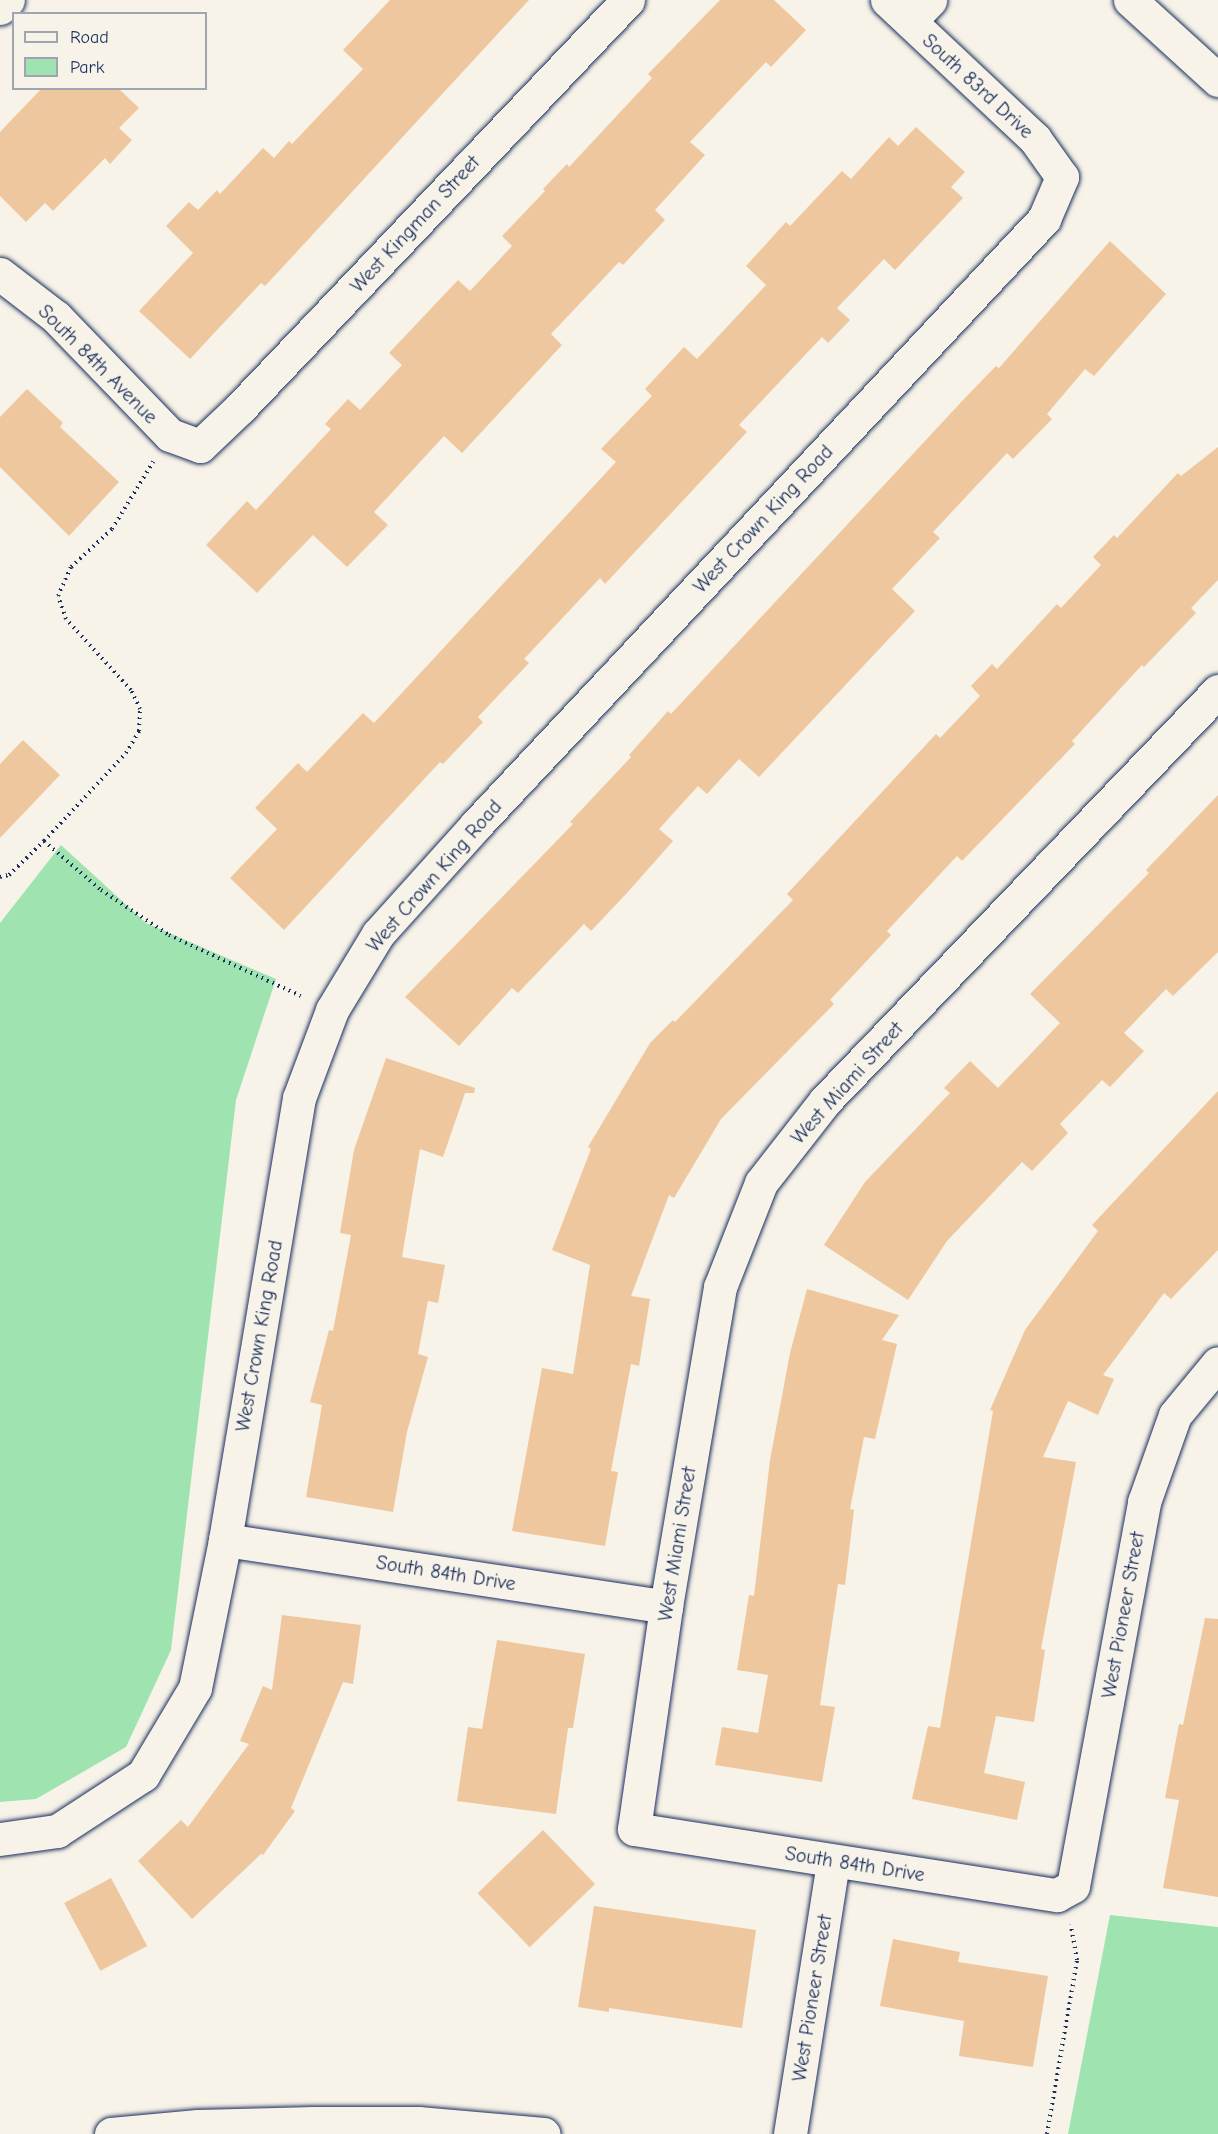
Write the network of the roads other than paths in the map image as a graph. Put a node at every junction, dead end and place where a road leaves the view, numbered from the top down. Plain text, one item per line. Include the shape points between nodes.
1 (8, 0) edge
2 (628, 0) edge
3 (1130, 0) edge
4 (909, 7) edge
5 (0, 8) edge
6 (1218, 80) edge
7 (1062, 177) joint
8 (0, 274) edge
9 (200, 446) joint
10 (1218, 691) edge
11 (1218, 1363) edge
12 (225, 1539) junction
13 (666, 1607) junction
14 (634, 1829) joint
15 (0, 1839) edge
16 (833, 1861) junction
17 (1065, 1890) joint
18 (111, 2134) edge
19 (544, 2134) edge
20 (790, 2134) edge

1 - 5 street
2 - 9 street, West Kingman Street
3 - 6 street
4 - 7 street, South 83rd Drive via 1035,139
7 - 12 street, West Crown King Road via 1044,219 378,934 332,1010 299,1098
8 - 9 street, South 84th Avenue via 56,317 170,435
10 - 13 street, West Miami Street via 825,1101 761,1184 720,1287
11 - 17 street, West Pioneer Street via 1175,1415 1144,1502
12 - 13 street, South 84th Drive
12 - 15 street, West Crown King Road via 195,1688 142,1775 57,1831
13 - 14 street, West Miami Street
14 - 16 street, South 84th Drive
16 - 17 street, South 84th Drive
16 - 20 street, West Pioneer Street
18 - 19 street via 198,2126 314,2123 417,2123

